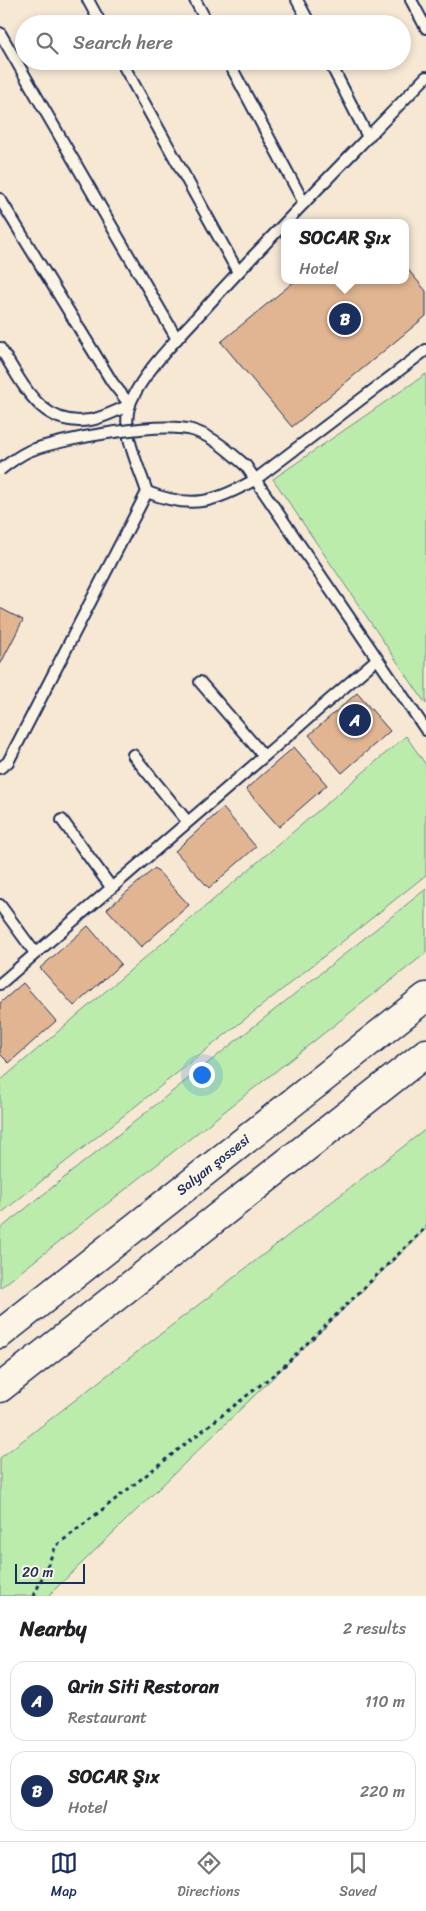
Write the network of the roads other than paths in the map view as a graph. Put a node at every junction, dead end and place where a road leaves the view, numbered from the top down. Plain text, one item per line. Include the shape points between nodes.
1 (88, 0) edge
2 (195, 0) edge
3 (297, 0) edge
4 (411, 0) edge
5 (96, 15) edge
6 (203, 15) edge
7 (305, 15) edge
8 (426, 28) edge
9 (0, 33) edge
10 (15, 59) edge
11 (21, 70) edge
12 (126, 70) edge
13 (233, 70) edge
14 (334, 70) edge
15 (426, 76) edge
16 (368, 137) junction
17 (0, 199) edge
18 (304, 203) junction
19 (289, 219) edge
20 (281, 227) edge
21 (238, 272) junction
22 (177, 339) junction
23 (0, 348) edge
24 (426, 350) edge
25 (130, 405) junction
26 (0, 470) edge
27 (256, 479) junction
28 (148, 492) junction
29 (377, 659) junction
30 (200, 682) dead end
31 (426, 730) edge
32 (133, 755) dead end
33 (263, 755) junction
34 (0, 768) edge
35 (62, 820) dead end
36 (187, 822) junction
37 (111, 887) junction
38 (0, 905) edge
39 (35, 953) junction
40 (0, 984) edge
41 (426, 997) edge
42 (426, 1053) edge
43 (0, 1334) edge
44 (0, 1388) edge

1 - 5 lane
2 - 6 lane
3 - 7 lane
4 - 8 lane
9 - 10 lane
11 - 22 lane
12 - 21 lane
13 - 18 lane
14 - 16 lane
15 - 16 lane
16 - 18 lane
17 - 25 lane via 112,382
18 - 19 lane
20 - 21 lane
21 - 22 lane
22 - 25 lane via 139,388
23 - 25 lane via 34,400 51,415 67,421 91,420
24 - 27 lane
25 - 28 lane via 129,437
26 - 27 lane, bridge via 30,451 102,434 160,427 194,431 222,444
27 - 28 lane via 210,501 188,503
27 - 29 lane
28 - 34 lane via 8,762
29 - 31 lane
29 - 33 lane
30 - 33 lane
32 - 36 lane
33 - 36 lane
35 - 37 lane
36 - 37 lane
37 - 39 lane
38 - 39 lane
39 - 40 lane
41 - 43 highway, Salyan şossesi
42 - 44 highway

